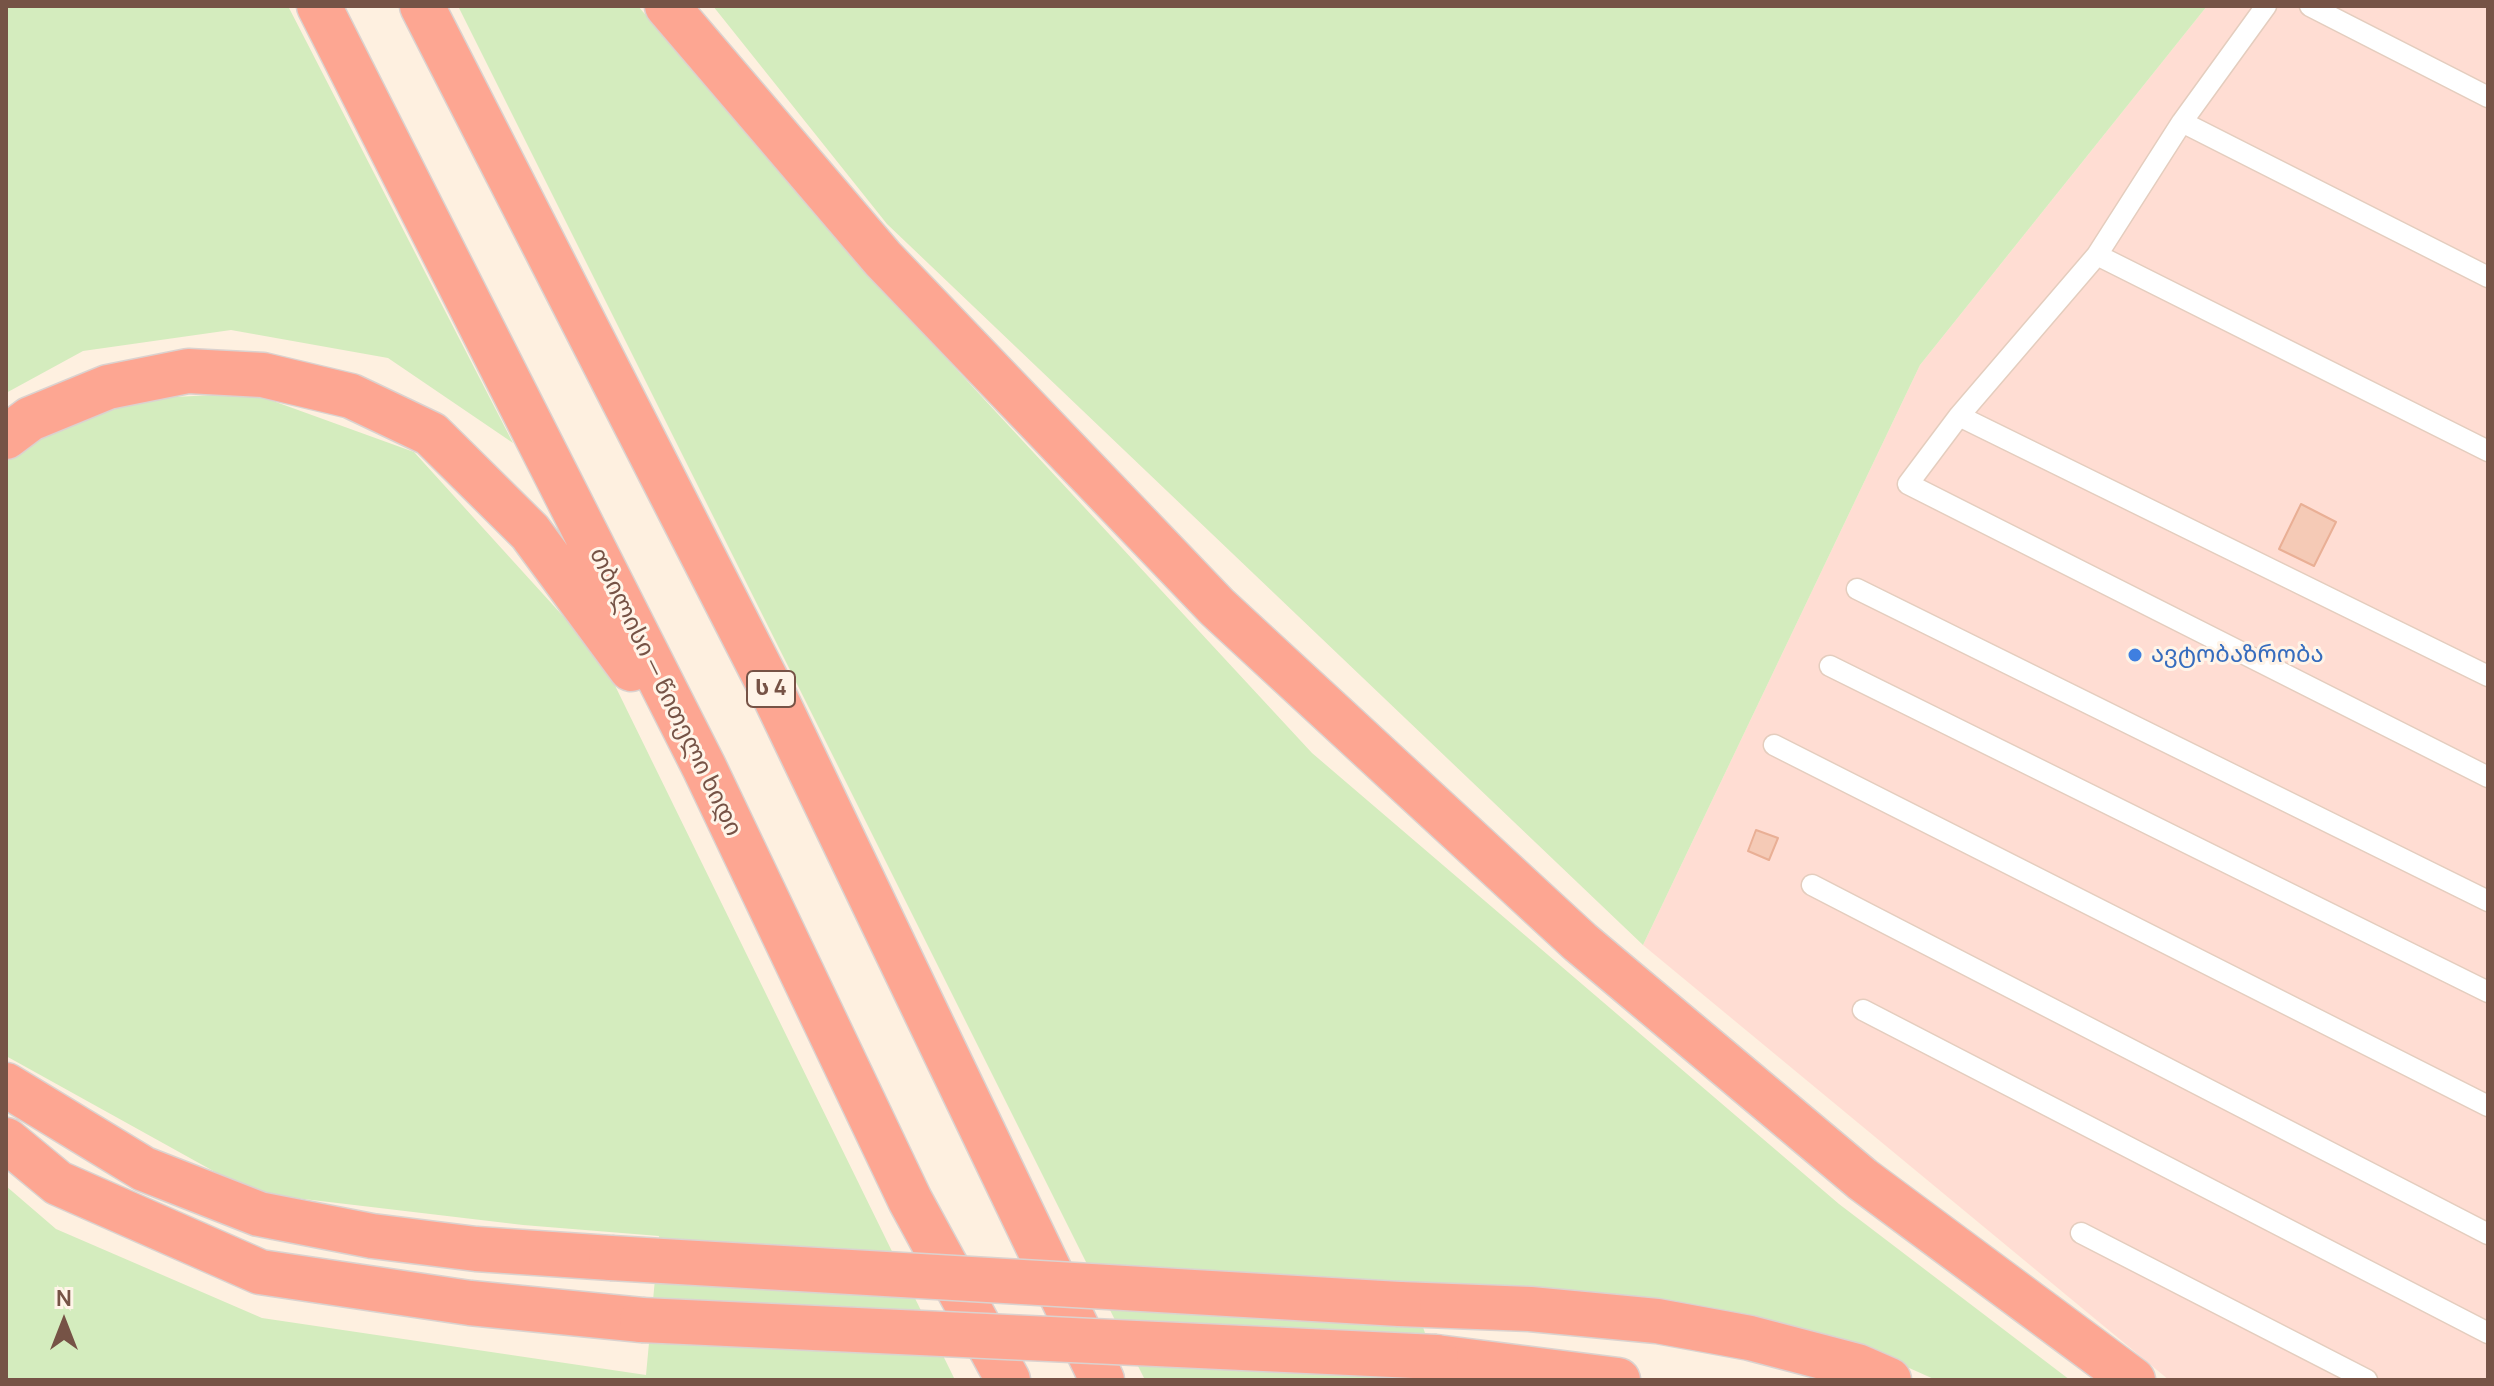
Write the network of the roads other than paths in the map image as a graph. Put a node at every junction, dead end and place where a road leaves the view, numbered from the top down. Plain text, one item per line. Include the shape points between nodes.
1 (319, 6) edge
2 (422, 6) edge
3 (667, 6) edge
4 (2266, 6) edge
5 (2310, 6) edge
6 (2488, 97) edge
7 (2182, 122) junction
8 (2097, 255) junction
9 (2488, 277) edge
10 (1959, 416) junction
11 (6, 437) edge
12 (2488, 451) edge
13 (1857, 589) dead end
14 (1830, 666) dead end
15 (2488, 676) edge
16 (1774, 745) dead end
17 (704, 767) junction
18 (2488, 777) edge
19 (1812, 885) dead end
20 (2488, 901) edge
21 (2488, 992) edge
22 (1863, 1010) dead end
23 (6, 1085) edge
24 (2488, 1106) edge
25 (6, 1140) edge
26 (2081, 1233) dead end
27 (2488, 1234) edge
28 (2488, 1333) edge
29 (1008, 1380) edge
30 (1102, 1380) edge
31 (1618, 1380) edge
32 (1889, 1380) edge
33 (2133, 1380) edge
34 (2367, 1380) edge

1 - 17 highway, თბილისი — წითელი ხიდი
2 - 30 highway, ს 4 via 773,693
3 - 33 highway via 883,259 1217,607 1603,962 1862,1179
4 - 7 lane
5 - 6 lane
7 - 8 lane
7 - 9 lane
8 - 10 lane
8 - 12 lane
10 - 15 lane
10 - 18 lane via 1908,484
11 - 17 highway via 30,419 108,387 188,371 263,375 351,396 431,434 530,532
13 - 20 lane
14 - 21 lane
16 - 24 lane
17 - 29 highway, თბილისი — წითელი ხიდი via 910,1200
19 - 27 lane
22 - 28 lane
23 - 32 highway, bridge via 144,1169 259,1214 372,1236 611,1258 1530,1309 1657,1321 1750,1338 1857,1366
25 - 31 highway, bridge via 58,1183 260,1272 470,1303 642,1320 1436,1357
26 - 34 lane

